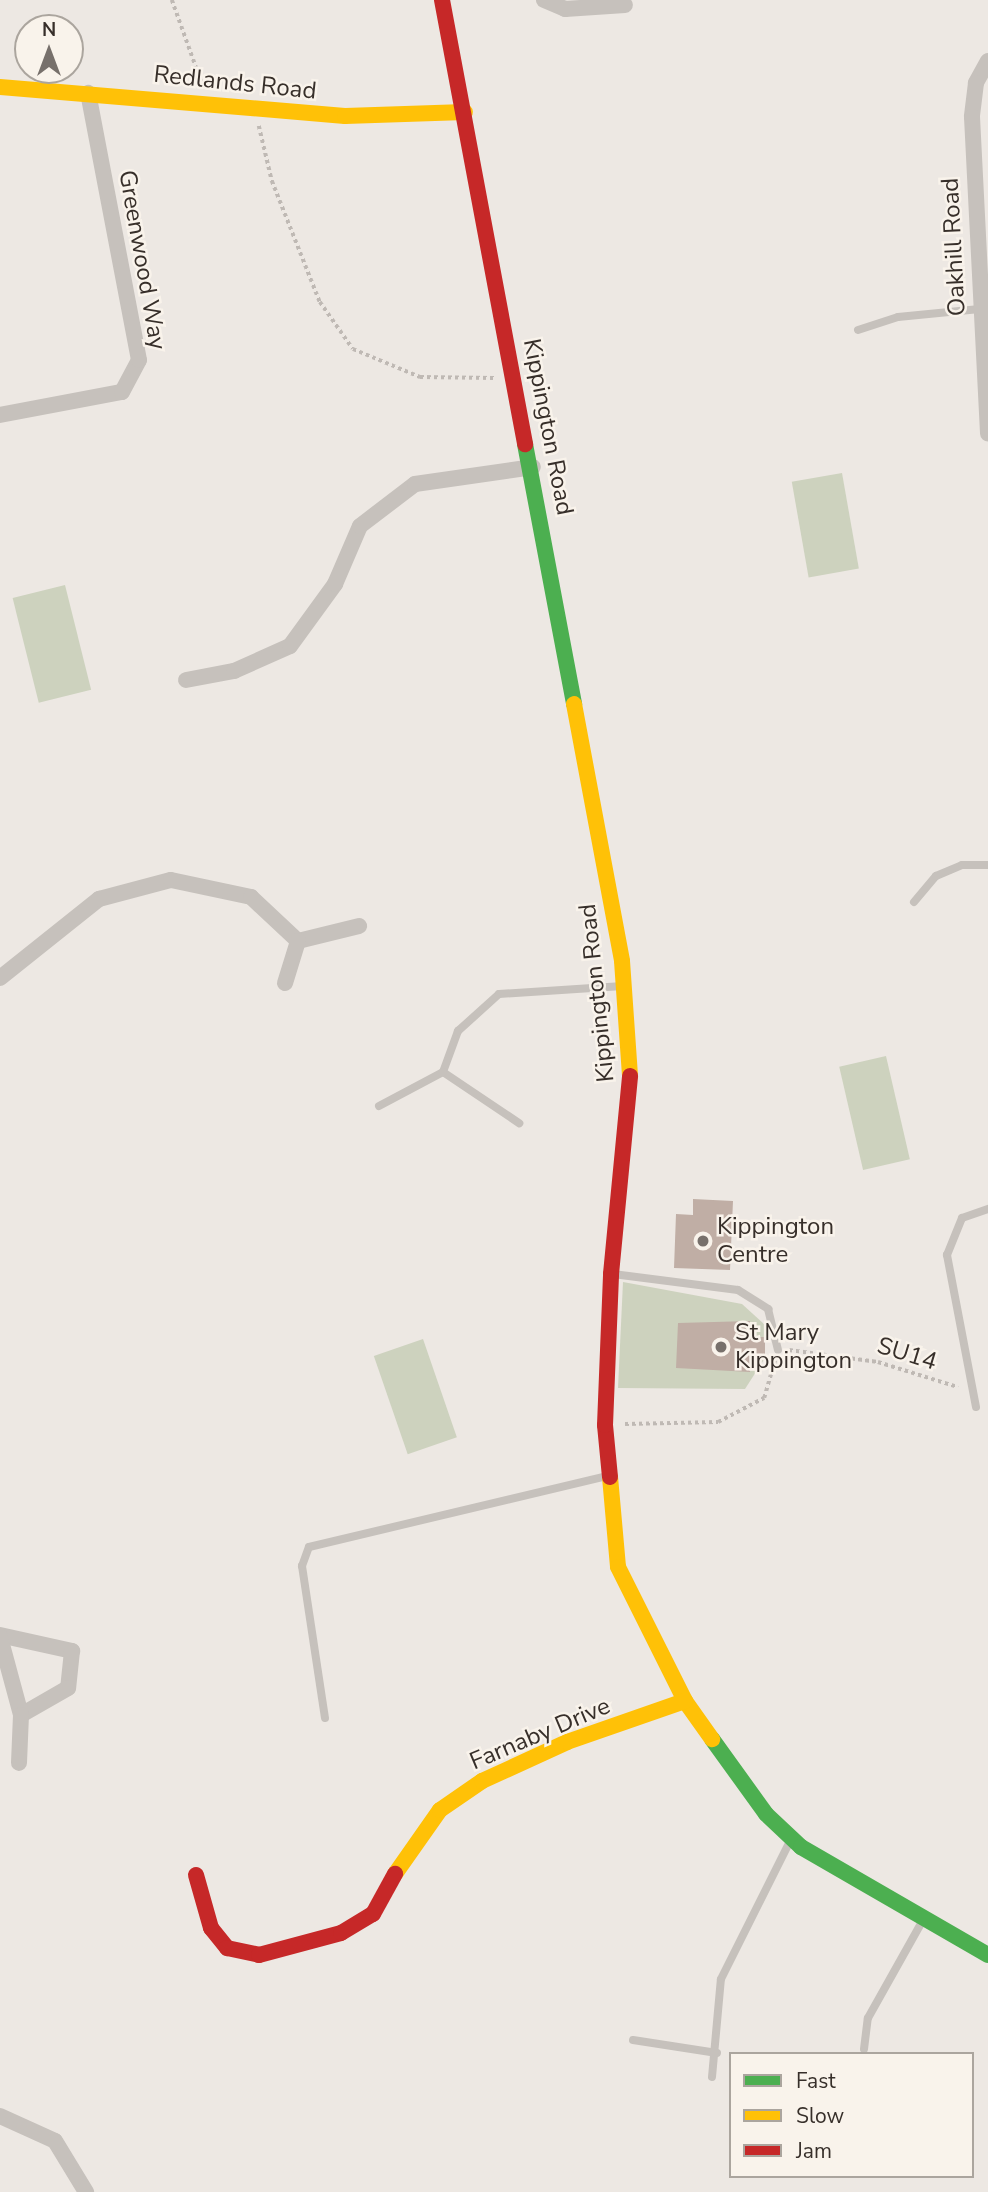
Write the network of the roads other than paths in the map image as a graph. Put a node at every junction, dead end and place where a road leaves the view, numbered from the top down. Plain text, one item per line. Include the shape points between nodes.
1 (443, 0) edge
2 (544, 0) edge
3 (625, 5) dead end
4 (988, 61) edge
5 (0, 87) edge
6 (89, 93) junction
7 (465, 112) junction
8 (980, 309) junction
9 (858, 330) dead end
10 (984, 331) edge
11 (0, 415) edge
12 (988, 434) edge
13 (533, 467) junction
14 (186, 680) dead end
15 (988, 865) edge
16 (914, 902) dead end
17 (359, 926) dead end
18 (298, 941) junction
19 (0, 978) edge
20 (285, 983) dead end
21 (624, 986) junction
22 (443, 1072) junction
23 (379, 1106) dead end
24 (519, 1123) dead end
25 (988, 1209) edge
26 (611, 1274) junction
27 (778, 1350) road end
28 (976, 1407) dead end
29 (608, 1476) junction
30 (0, 1636) edge
31 (685, 1701) junction
32 (21, 1715) junction
33 (325, 1718) dead end
34 (19, 1763) dead end
35 (791, 1838) junction
36 (196, 1875) dead end
37 (923, 1920) junction
38 (988, 1955) edge
39 (633, 2039) dead end
40 (864, 2049) dead end
41 (717, 2053) junction
42 (712, 2077) dead end
43 (0, 2116) edge
44 (86, 2192) edge

1 - 7 street, Kippington Road
2 - 3 street via 565,9
4 - 8 street, Oakhill Road via 976,83 972,117
5 - 6 street, Redlands Road
6 - 7 street, Redlands Road via 207,100 255,110
6 - 11 street, Greenwood Way via 139,360 122,391
7 - 13 street, Kippington Road
8 - 9 lane via 898,317
8 - 10 street, Oakhill Road
10 - 12 street, Oakhill Road
13 - 14 street via 415,484 360,526 335,584 290,646 234,671
13 - 21 street, Kippington Road
15 - 16 lane via 962,865 936,876
17 - 18 street
18 - 19 street via 251,897 172,880 99,899
18 - 20 street
21 - 22 lane via 499,994 458,1031
21 - 26 street, Kippington Road via 630,1082
22 - 23 lane
22 - 24 lane
25 - 28 lane via 962,1218 952,1230 947,1255
26 - 27 lane via 738,1290 768,1309
26 - 29 street, Kippington Road via 605,1424
29 - 31 street, Kippington Road via 618,1567
29 - 33 lane via 309,1546 302,1566
30 - 32 street
30 - 32 street via 72,1651 68,1688
31 - 35 street, Kippington Road via 766,1814
31 - 36 street, Farnaby Drive via 567,1742 482,1781 440,1810 414,1840 373,1914 341,1933 259,1955 227,1948 211,1928
32 - 34 street
35 - 37 street, Kippington Road
35 - 41 lane via 720,1979
37 - 38 street, Kippington Road
37 - 40 lane via 868,2018
39 - 41 lane
41 - 42 lane
43 - 44 street via 16,2118 55,2141

